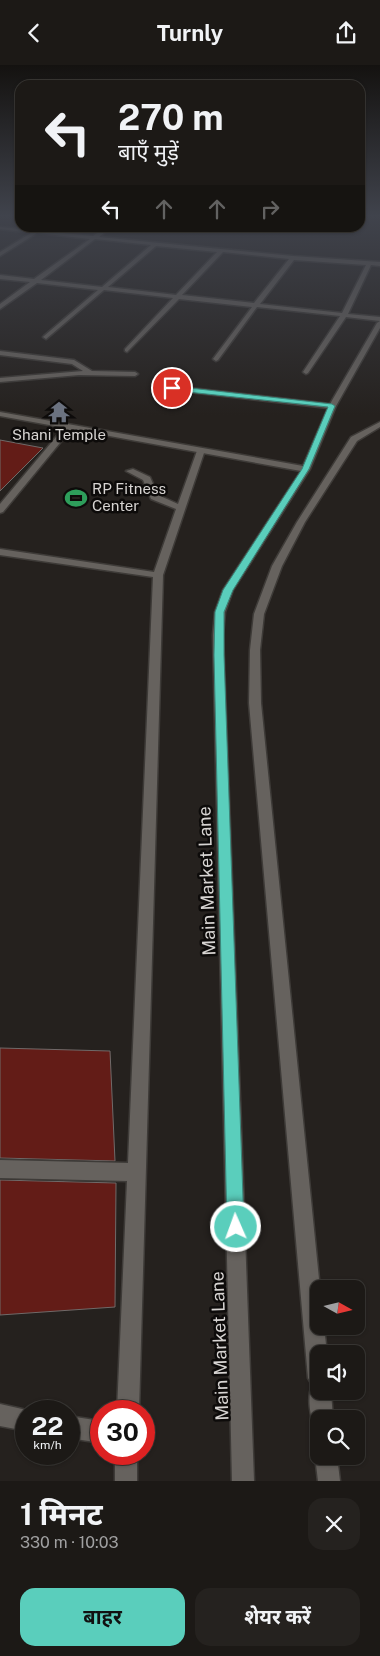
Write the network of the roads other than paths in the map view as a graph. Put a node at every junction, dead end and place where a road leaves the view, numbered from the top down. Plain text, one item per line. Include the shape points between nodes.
1 (32, 283) edge
2 (53, 283) edge
3 (111, 283) edge
4 (190, 283) edge
5 (273, 283) edge
6 (360, 283) edge
7 (104, 289) junction
8 (176, 297) junction
9 (255, 306) junction
10 (0, 307) edge
11 (344, 315) junction
12 (380, 321) edge
13 (46, 337) dead end
14 (127, 350) dead end
15 (0, 353) edge
16 (216, 359) dead end
17 (306, 372) dead end
18 (90, 373) junction
19 (135, 374) dead end
20 (0, 380) edge
21 (172, 388) dead end
22 (332, 406) junction
23 (0, 414) edge
24 (380, 424) edge
25 (69, 427) junction
26 (201, 450) junction
27 (306, 469) junction
28 (130, 471) dead end
29 (181, 508) junction
30 (0, 510) edge
31 (0, 553) edge
32 (158, 575) junction
33 (0, 1169) edge
34 (136, 1172) junction
35 (316, 1345) edge
36 (128, 1400) edge
37 (0, 1415) edge
38 (15, 1418) edge
39 (126, 1465) edge
40 (327, 1465) edge
41 (126, 1481) edge
42 (243, 1481) edge
43 (329, 1481) edge

1 - 10 street
2 - 7 street
3 - 7 street
4 - 8 street
5 - 9 street
6 - 11 street
7 - 8 street
7 - 13 street
8 - 9 street
8 - 14 street
9 - 11 street
9 - 16 street
11 - 12 street
11 - 17 street
12 - 22 street, Main Market Lane
15 - 18 street via 69,361
18 - 19 street
18 - 20 street via 57,373
21 - 22 street
22 - 27 street, Main Market Lane
23 - 25 street
24 - 35 street via 354,439 301,522 281,559 259,614 255,650 255,703
25 - 26 street
25 - 30 street
26 - 27 street
26 - 29 street
27 - 42 street, Main Market Lane via 228,590 220,612 218,635
28 - 29 street via 146,479 154,497
29 - 32 street
31 - 32 street
32 - 34 street
33 - 34 street
34 - 36 street
37 - 38 street
39 - 41 street
40 - 43 street

